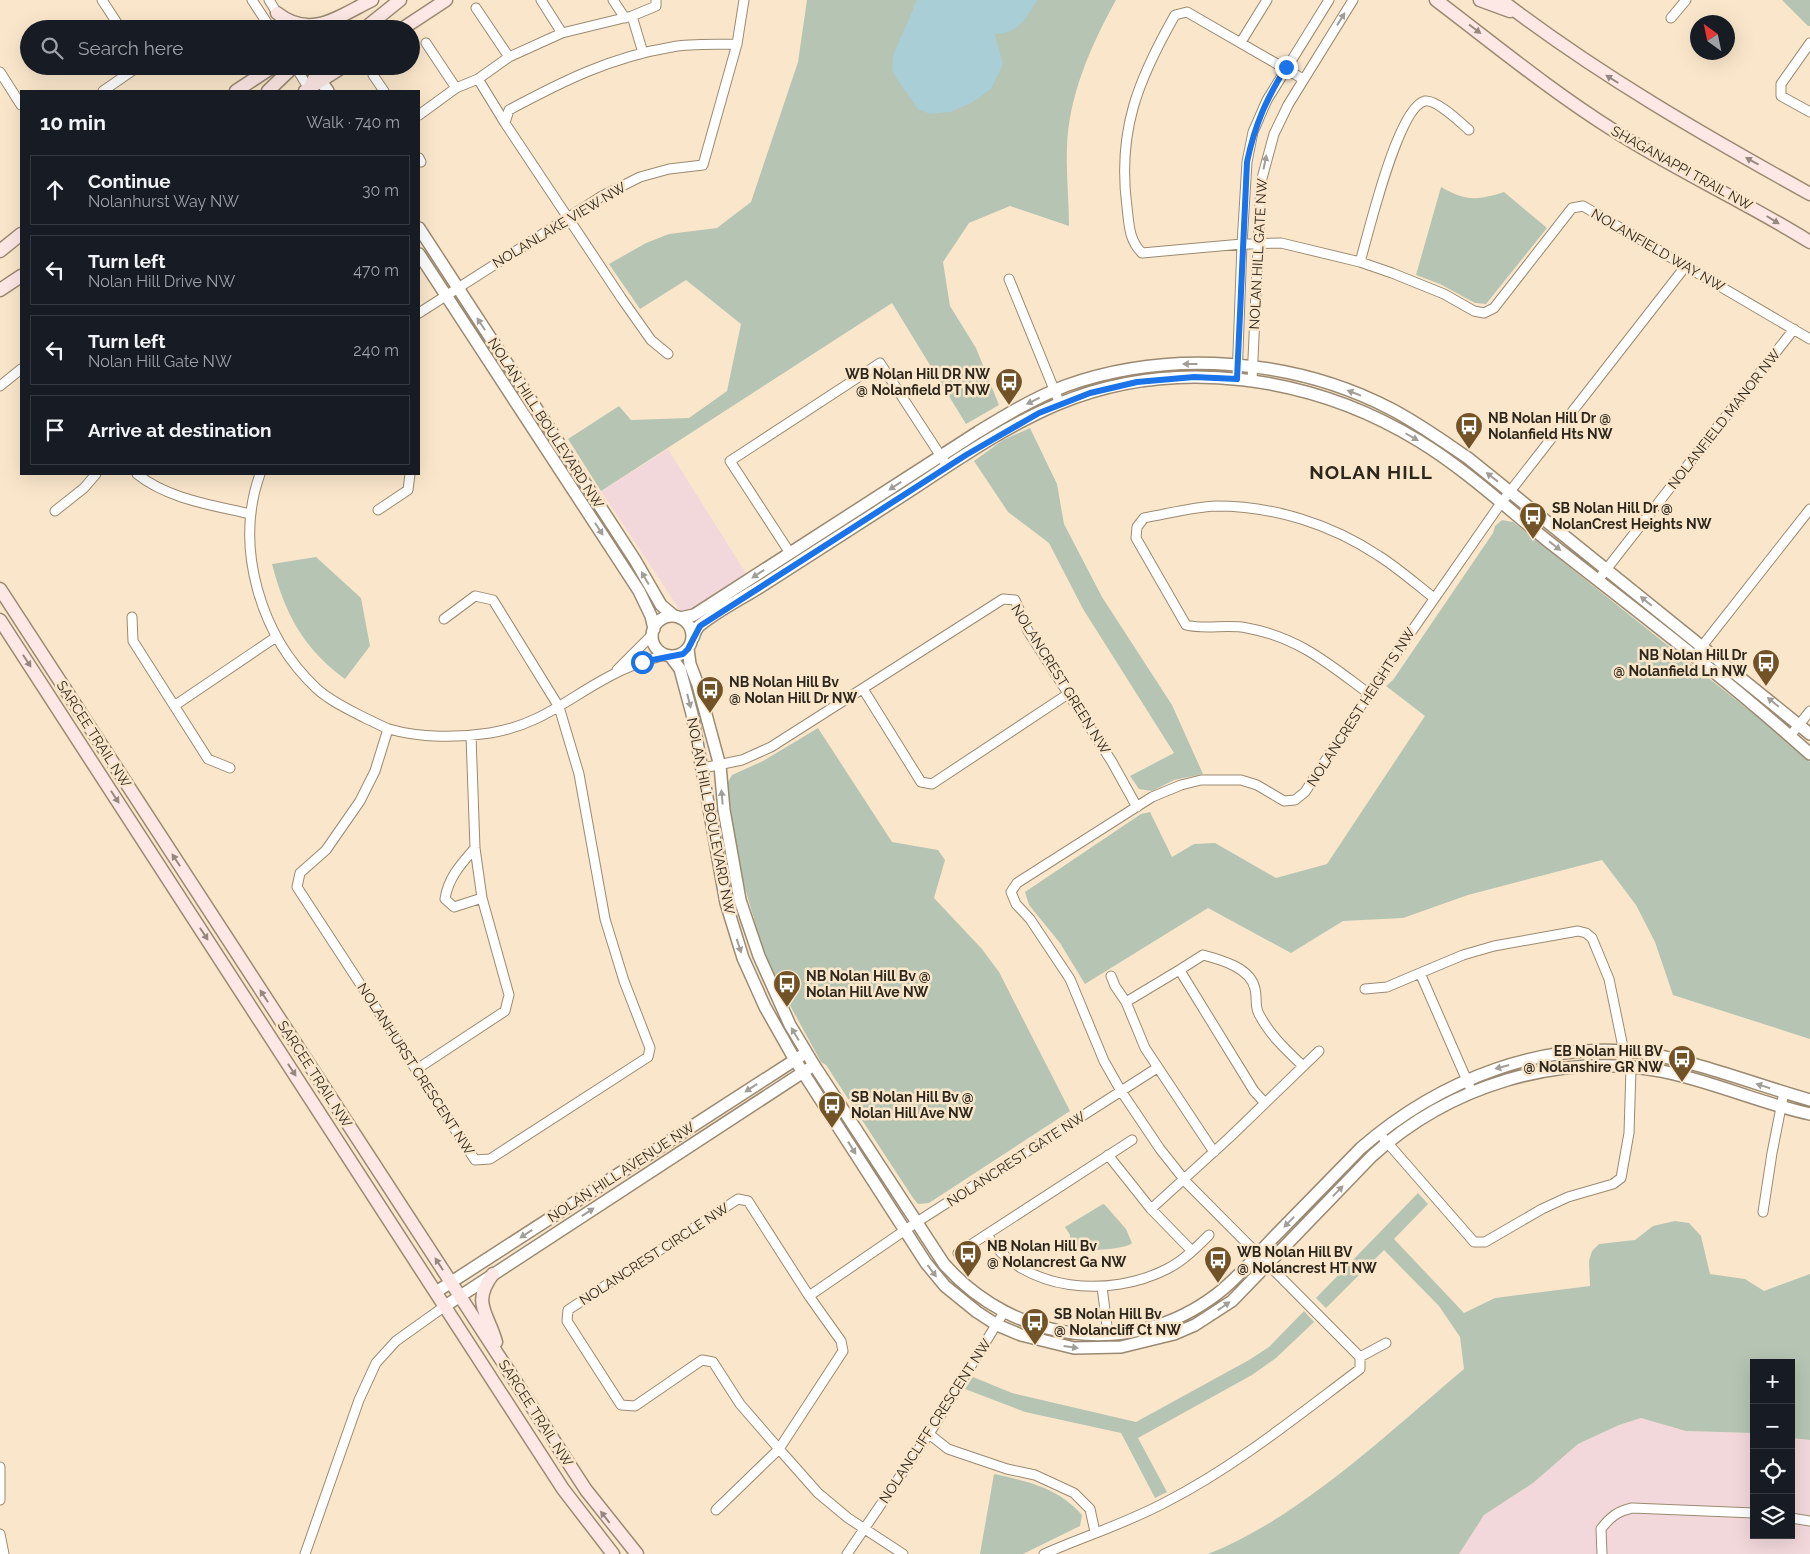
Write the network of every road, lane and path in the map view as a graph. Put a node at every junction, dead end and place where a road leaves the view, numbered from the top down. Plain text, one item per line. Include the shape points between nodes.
1 (102, 0) edge
2 (252, 0) edge
3 (269, 0) edge
4 (374, 0) edge
5 (400, 0) edge
6 (446, 0) edge
7 (541, 0) edge
8 (613, 0) edge
9 (656, 0) edge
10 (744, 0) edge
11 (1267, 0) edge
12 (1328, 0) edge
13 (1354, 0) edge
14 (1436, 0) edge
15 (1480, 0) edge
16 (1501, 0) edge
17 (1686, 0) edge
18 (476, 8) dead end
19 (277, 13) junction
20 (1522, 16) junction
21 (628, 17) junction
22 (1671, 18) dead end
23 (115, 20) edge
24 (265, 20) edge
25 (281, 20) edge
26 (288, 20) edge
27 (330, 20) edge
28 (344, 20) edge
29 (375, 20) edge
30 (416, 20) edge
31 (562, 33) junction
32 (1241, 42) junction
33 (426, 43) dead end
34 (1810, 43) edge
35 (737, 44) junction
36 (643, 53) junction
37 (509, 57) junction
38 (1286, 67) junction
39 (0, 72) edge
40 (125, 75) edge
41 (260, 75) edge
42 (285, 75) edge
43 (300, 75) edge
44 (319, 75) edge
45 (373, 75) dead end
46 (478, 79) junction
47 (1304, 79) junction
48 (456, 88) junction
49 (104, 90) edge
50 (238, 90) edge
51 (269, 90) edge
52 (309, 90) edge
53 (383, 90) edge
54 (20, 103) edge
55 (1810, 112) edge
56 (420, 115) edge
57 (506, 122) junction
58 (1469, 130) dead end
59 (1810, 194) edge
60 (568, 217) junction
61 (420, 230) edge
62 (20, 234) edge
63 (20, 234) edge
64 (1810, 242) edge
65 (1242, 244) junction
66 (1258, 244) junction
67 (0, 246) edge
68 (0, 250) edge
69 (420, 256) edge
70 (1360, 262) junction
71 (1684, 266) junction
72 (20, 277) edge
73 (1008, 279) dead end
74 (458, 288) junction
75 (0, 290) edge
76 (446, 295) junction
77 (420, 311) edge
78 (1794, 329) junction
79 (1810, 339) edge
80 (668, 354) dead end
81 (1238, 365) junction
82 (1253, 367) junction
83 (20, 370) edge
84 (1237, 379) junction
85 (1252, 381) junction
86 (0, 386) edge
87 (1053, 391) junction
88 (1060, 404) junction
89 (945, 461) junction
90 (95, 475) edge
91 (138, 475) edge
92 (260, 475) edge
93 (410, 475) edge
94 (1510, 492) junction
95 (1501, 503) junction
96 (1810, 509) edge
97 (378, 510) dead end
98 (55, 511) dead end
99 (250, 514) junction
100 (790, 554) junction
101 (1607, 569) junction
102 (1598, 580) junction
103 (740, 585) junction
104 (0, 589) edge
105 (747, 596) junction
106 (1434, 598) junction
107 (132, 617) dead end
108 (677, 617) junction
109 (444, 619) dead end
110 (0, 620) edge
111 (653, 632) junction
112 (276, 637) junction
113 (693, 638) junction
114 (1702, 646) junction
115 (688, 649) junction
116 (668, 656) junction
117 (1693, 657) junction
118 (611, 675) junction
119 (863, 690) junction
120 (1368, 693) junction
121 (1068, 694) junction
122 (174, 706) junction
123 (559, 708) junction
124 (1810, 711) edge
125 (1800, 724) junction
126 (388, 729) junction
127 (1810, 734) edge
128 (471, 736) junction
129 (1790, 736) junction
130 (1810, 754) edge
131 (720, 766) junction
132 (230, 768) dead end
133 (703, 768) junction
134 (1137, 807) junction
135 (475, 848) junction
136 (482, 898) junction
137 (1182, 969) junction
138 (1420, 973) junction
139 (1111, 976) dead end
140 (1365, 989) dead end
141 (1126, 1002) junction
142 (1319, 1051) dead end
143 (806, 1052) junction
144 (795, 1060) junction
145 (1628, 1060) junction
146 (814, 1065) junction
147 (1302, 1065) junction
148 (1157, 1068) junction
149 (417, 1069) junction
150 (803, 1072) junction
151 (1467, 1080) junction
152 (1121, 1091) junction
153 (1472, 1092) junction
154 (1784, 1092) junction
155 (1810, 1100) edge
156 (1265, 1103) junction
157 (1781, 1106) junction
158 (1810, 1114) edge
159 (1378, 1133) junction
160 (1132, 1140) dead end
161 (1387, 1143) junction
162 (1214, 1152) junction
163 (1108, 1155) junction
164 (1184, 1180) junction
165 (1151, 1210) junction
166 (1763, 1212) dead end
167 (911, 1226) junction
168 (987, 1235) junction
169 (1210, 1235) dead end
170 (1192, 1250) junction
171 (958, 1253) dead end
172 (1258, 1254) junction
173 (1268, 1264) junction
174 (493, 1274) junction
175 (450, 1283) junction
176 (1102, 1287) junction
177 (436, 1292) junction
178 (459, 1296) junction
179 (809, 1296) junction
180 (445, 1306) junction
181 (1004, 1312) junction
182 (997, 1325) junction
183 (1108, 1334) junction
184 (1386, 1343) dead end
185 (498, 1354) junction
186 (1360, 1357) junction
187 (929, 1434) junction
188 (779, 1449) junction
189 (0, 1467) edge
190 (0, 1500) edge
191 (716, 1510) dead end
192 (1750, 1513) edge
193 (1795, 1519) edge
194 (1810, 1521) edge
195 (865, 1529) junction
196 (1095, 1532) junction
197 (0, 1534) edge
198 (4, 1554) edge
199 (305, 1554) edge
200 (613, 1554) edge
201 (637, 1554) edge
202 (847, 1554) edge
203 (903, 1554) edge
204 (1044, 1554) edge
205 (1602, 1554) edge

1 - 23 street
2 - 24 street
3 - 19 street
4 - 27 main road
4 - 28 main road
5 - 29 main road
6 - 30 main road
7 - 31 street
8 - 21 street
9 - 21 street via 656,6
10 - 35 street, NOLANLAKE VIEW NW
11 - 32 street
12 - 38 street, NOLAN HILL GATE NW
47 -> 13 street, NOLAN HILL GATE NW
14 -> 64 main road, SHAGANAPPI TRAIL NW via 1564,98 1612,130
15 - 20 main road
16 - 20 main road
17 - 22 street
18 - 37 street
19 - 25 street
19 - 26 main road
59 -> 20 main road via 1648,102
21 - 31 street
21 - 36 street
31 - 37 street
32 - 38 street
32 - 65 street, NOLANFIELD WAY NW via 1187,12 1175,15 1138,87 1125,156 1124,185 1133,243 1142,253
33 - 48 street
34 - 55 street via 1781,84 1781,96
35 - 36 street via 674,46
35 - 60 street, NOLANLAKE VIEW NW via 703,165 640,177
36 - 57 street via 620,58 567,79 509,110
37 - 46 street
38 - 47 street
38 - 65 street, NOLAN HILL GATE NW via 1253,132 1247,162
39 - 54 street
40 - 49 street
41 - 50 main road
42 - 51 main road
43 - 52 street
44 - 52 main road
45 - 53 street
46 - 48 street
46 - 57 street
66 -> 47 street, NOLAN HILL GATE NW via 1261,182 1267,153
48 - 56 street
57 - 60 street
58 - 70 street via 1435,102 1425,101 1415,108 1389,158
60 - 74 street, NOLANLAKE VIEW NW
60 - 80 street via 651,340
61 - 74 street, NOLAN HILL BOULEVARD NW
62 - 67 main road
63 - 68 main road
65 - 66 street, NOLANFIELD WAY NW
65 - 81 street, NOLAN HILL GATE NW
66 - 70 street, NOLANFIELD WAY NW via 1281,244
66 - 82 street, NOLAN HILL GATE NW
69 - 76 street, NOLAN HILL BOULEVARD NW
70 - 71 street, NOLANFIELD WAY NW via 1418,282 1484,313 1494,308 1572,208 1583,206
71 - 78 street, NOLANFIELD WAY NW
71 - 94 street, NOLANCREST HEIGHTS NW
72 - 75 main road
73 - 87 street
74 - 76 street, NOLANLAKE VIEW NW
108 -> 74 street, NOLAN HILL BOULEVARD NW via 661,605
76 - 77 street, NOLANLAKE VIEW NW
76 -> 111 street, NOLAN HILL BOULEVARD NW via 639,591 649,609
78 - 79 street, NOLANFIELD WAY NW
78 - 101 street, NOLANFIELD MANOR NW
81 - 82 street
81 - 84 street, NOLAN HILL GATE NW
81 -> 87 street via 1174,364 1133,368
82 - 85 street, NOLAN HILL GATE NW
94 -> 82 street via 1460,452 1390,408 1332,384
83 - 86 street
84 - 85 street
84 - 88 street via 1194,377 1137,382
85 -> 95 street via 1320,394 1377,418 1422,443
87 - 88 street
87 -> 89 street via 1014,410
88 - 89 street
89 -> 100 street
89 - 100 street via 880,363 730,461
89 - 105 street
90 - 98 street
91 - 99 street via 179,496
92 - 99 street
93 - 97 street via 408,490
94 - 95 street, NOLANCREST HEIGHTS NW
94 - 101 street
95 -> 102 street
95 - 106 street, NOLANCREST HEIGHTS NW
96 - 114 street
99 - 112 street via 254,582
100 -> 103 street
101 - 102 street, NOLANFIELD MANOR NW
114 -> 101 street
102 - 117 street
103 - 105 street
103 - 108 street via 694,615
175 -> 104 main road, SARCEE TRAIL NW
105 - 113 street via 700,626
106 - 120 street, NOLANCREST HEIGHTS NW
106 - 120 street via 1381,557 1354,541 1290,515 1215,506 1144,518 1137,528 1136,538 1186,625 1199,628 1225,625 1281,637 1315,653
107 - 122 street via 133,641
108 - 111 street via 662,620
108 - 113 street via 690,626
109 - 123 street via 475,596 493,600
110 -> 177 main road, SARCEE TRAIL NW
111 - 116 street via 655,648
111 - 118 street
112 - 122 street
112 - 126 street via 316,688 340,706
113 - 115 street
114 - 117 street
125 -> 114 street
115 - 116 street via 683,654
115 - 131 street, NOLAN HILL BOULEVARD NW
116 - 118 street via 642,662
116 -> 133 street, NOLAN HILL BOULEVARD NW via 676,663 684,682
117 - 129 street
118 - 123 street
119 - 121 street via 921,782 932,784
119 - 121 street, NOLANCREST GREEN NW via 1003,599 1015,600 1028,631
119 - 131 street, NOLANCREST GREEN NW via 772,747
120 - 134 street, NOLANCREST HEIGHTS NW via 1305,792 1295,800 1284,801 1241,780 1222,779 1181,785
121 - 134 street, NOLANCREST GREEN NW
122 - 132 street via 208,759
123 - 128 street via 537,720
123 - 149 street, NOLANHURST CRESCENT NW via 579,774 605,919 624,982 650,1048 648,1057 490,1159 475,1160
124 - 125 street
125 - 127 street
125 - 129 street
126 - 128 street via 431,736
126 - 149 street, NOLANHURST CRESCENT NW via 375,771 360,801 326,850 300,874 297,887
128 - 135 street
129 - 130 street
131 - 133 street, NOLANCREST GREEN NW
143 -> 131 street, NOLAN HILL BOULEVARD NW via 759,956 740,900 724,810
133 -> 144 street, NOLAN HILL BOULEVARD NW via 726,903 743,958 779,1035
134 - 152 street, NOLANCREST HEIGHTS NW via 1016,883 1011,892 1016,904 1070,978 1092,1033
135 - 136 street
135 - 136 street via 447,886 445,900 454,907
136 - 149 street via 509,995 505,1011
137 - 141 street
137 - 147 street via 1203,955 1220,959 1248,974 1264,1023
137 - 156 street via 1182,974 1254,1091
138 - 140 street via 1387,987
138 - 145 street via 1494,946 1578,931 1586,933 1595,943 1608,978
138 - 151 street
139 - 141 street
141 - 148 street
142 - 147 street
143 - 144 street, NOLAN HILL AVENUE NW
143 - 146 street, NOLAN HILL BOULEVARD NW
144 - 150 street, NOLAN HILL BOULEVARD NW
144 -> 175 street, NOLAN HILL AVENUE NW
145 -> 151 street, NOLAN HILL BOULEVARD NW via 1596,1052 1533,1059
145 - 153 street, NOLAN HILL BOULEVARD NW via 1532,1074
154 -> 145 street, NOLAN HILL BOULEVARD NW via 1672,1059
145 - 157 street, NOLAN HILL BOULEVARD NW
145 - 161 street via 1629,1134 1621,1178 1613,1184 1568,1197 1485,1242 1474,1242
146 - 150 street, NOLAN HILL AVENUE NW
146 - 167 street, NOLAN HILL BOULEVARD NW
147 - 156 street
148 - 152 street
148 - 162 street
150 -> 167 street, NOLAN HILL BOULEVARD NW
174 -> 150 street, NOLAN HILL AVENUE NW
151 - 153 street
151 - 159 street, NOLAN HILL BOULEVARD NW via 1416,1106
152 - 164 street, NOLANCREST HEIGHTS NW
152 - 167 street, NOLANCREST GATE NW
153 - 161 street, NOLAN HILL BOULEVARD NW via 1418,1120
154 - 155 street, NOLAN HILL BOULEVARD NW
154 - 157 street
156 - 162 street
157 - 158 street, NOLAN HILL BOULEVARD NW
157 - 166 street
159 - 161 street
159 -> 172 street, NOLAN HILL BOULEVARD NW
160 - 163 street
173 -> 161 street, NOLAN HILL BOULEVARD NW
162 - 164 street
163 - 165 street
163 - 168 street
164 - 165 street
164 - 172 street, NOLANCREST HEIGHTS NW
165 - 170 street
167 - 179 street
167 - 181 street, NOLAN HILL BOULEVARD NW via 955,1276
167 -> 182 street, NOLAN HILL BOULEVARD NW via 935,1275
168 - 171 street
168 - 176 street via 996,1250 1032,1274 1073,1285
169 - 170 street
170 - 176 street via 1160,1272
172 - 173 street
172 - 183 street, NOLAN HILL BOULEVARD NW via 1217,1294 1198,1307 1155,1325
182 -> 173 street, NOLAN HILL BOULEVARD NW via 1021,1335 1074,1348 1101,1349 1144,1343 1174,1334 1215,1313 1232,1301
173 - 186 street
174 - 178 street, NOLAN HILL AVENUE NW
174 - 185 main road via 482,1293 481,1303 496,1340
175 - 177 street, NOLAN HILL AVENUE NW
175 - 178 main road, SARCEE TRAIL NW
176 - 183 street
177 - 180 main road, SARCEE TRAIL NW
178 - 180 street, NOLAN HILL AVENUE NW
178 - 185 main road, SARCEE TRAIL NW
179 - 188 street, NOLANCREST CIRCLE NW via 841,1341 843,1351
179 - 188 street, NOLANCREST CIRCLE NW via 748,1201 738,1200 568,1310 567,1322 621,1404 635,1406 702,1360 714,1362 740,1404
180 - 199 street via 400,1338 376,1363 359,1400
180 - 200 main road, SARCEE TRAIL NW via 563,1489
181 - 182 street, NOLANCLIFF CRESCENT NW
181 - 183 street, NOLAN HILL BOULEVARD NW via 1048,1330
182 - 187 street, NOLANCLIFF CRESCENT NW
184 - 186 street
201 -> 185 main road, SARCEE TRAIL NW via 586,1490
186 - 196 street via 1360,1369 1212,1476 1135,1517
187 - 195 street, NOLANCLIFF CRESCENT NW
187 - 196 street via 948,1448 1007,1469 1035,1475 1074,1493 1090,1509
188 - 191 street
188 - 195 street via 818,1493
189 - 190 street
192 - 205 street via 1627,1509 1612,1516 1601,1529
193 - 194 street
195 - 202 street, NOLANCLIFF CRESCENT NW
195 - 203 street
196 - 204 street
197 - 198 street

